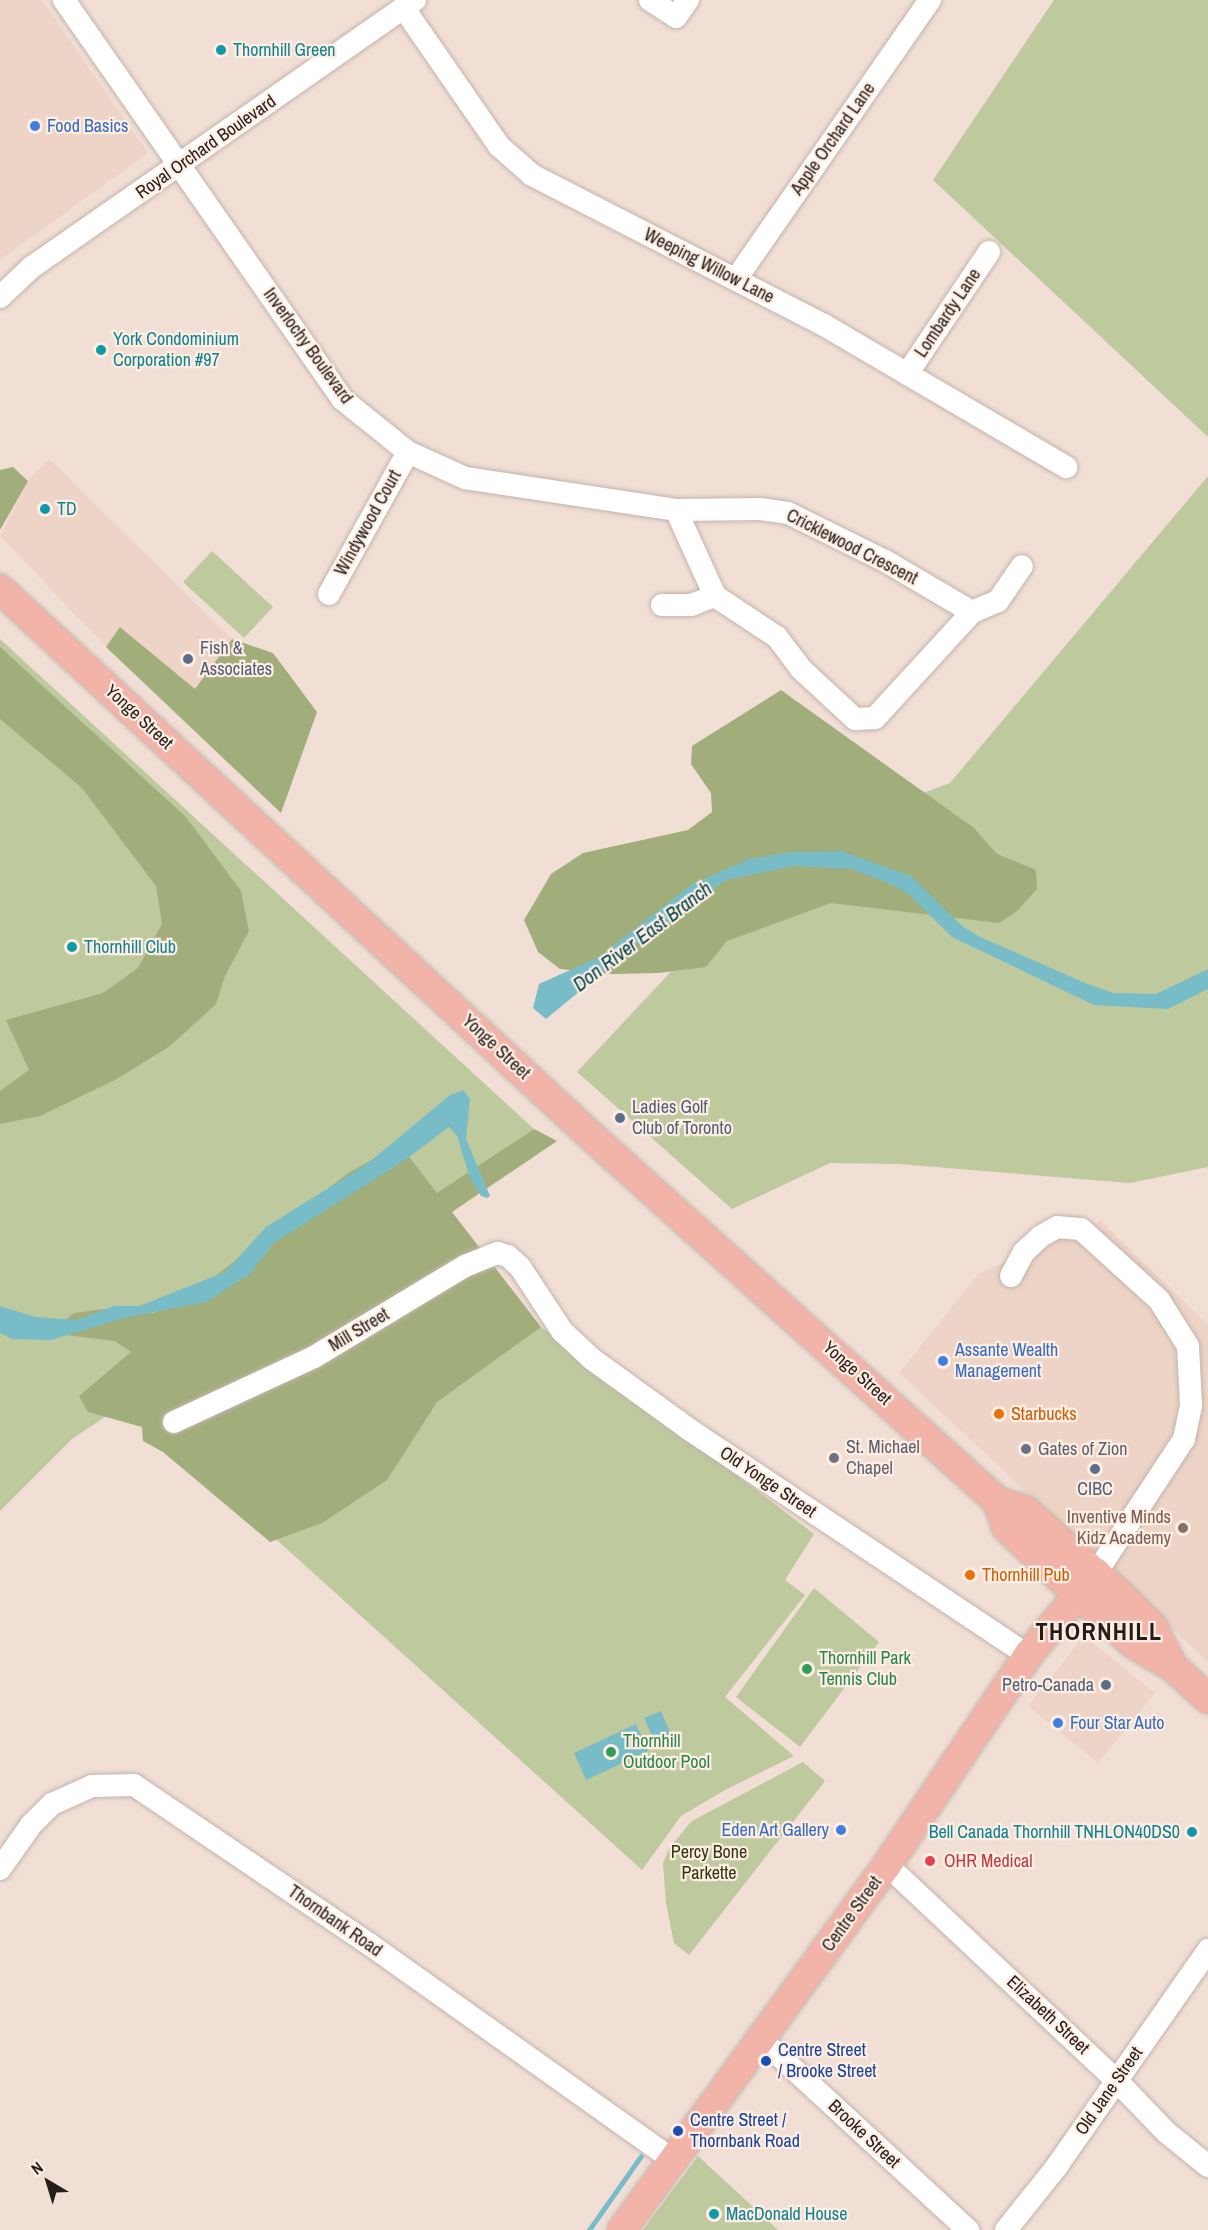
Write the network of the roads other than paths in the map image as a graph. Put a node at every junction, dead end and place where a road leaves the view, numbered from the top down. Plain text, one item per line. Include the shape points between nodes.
1 (64, 0) edge
2 (650, 0) edge
3 (688, 0) edge
4 (930, 0) edge
5 (410, 5) edge
6 (179, 165) junction
7 (989, 252) dead end
8 (736, 279) junction
9 (0, 297) edge
10 (907, 374) junction
11 (408, 452) junction
12 (1066, 466) dead end
13 (676, 510) junction
14 (1022, 566) dead end
15 (0, 589) edge
16 (329, 594) dead end
17 (715, 596) junction
18 (662, 604) dead end
19 (972, 612) junction
20 (1011, 1276) dead end
21 (532, 1283) joint
22 (174, 1422) dead end
23 (997, 1501) junction
24 (1096, 1573) junction
25 (1077, 1594) junction
26 (1028, 1655) junction
27 (1173, 1667) junction
28 (1208, 1699) edge
29 (887, 1865) junction
30 (0, 1869) edge
31 (1208, 1950) edge
32 (761, 2039) junction
33 (1116, 2080) junction
34 (671, 2159) junction
35 (1208, 2166) edge
36 (622, 2230) edge
37 (968, 2230) edge
38 (1006, 2230) edge

1 - 6 street, Inverlochy Boulevard
2 - 3 street via 676,17
4 - 8 street, Apple Orchard Lane
5 - 6 street, Royal Orchard Boulevard
5 - 8 street, Weeping Willow Lane via 499,146 532,175
6 - 9 street, Royal Orchard Boulevard via 32,267
6 - 11 street, Inverlochy Boulevard via 342,399
7 - 10 street, Lombardy Lane
8 - 10 street, Weeping Willow Lane
10 - 12 street, Weeping Willow Lane
11 - 13 street, Inverlochy Boulevard via 465,478
11 - 16 street, Windywood Court
13 - 17 street
13 - 19 street, Cricklewood Crescent via 760,509 788,513 887,562
14 - 19 street via 998,601
15 - 23 main road, Yonge Street via 590,1135
17 - 18 street via 691,605
17 - 19 street via 777,637 808,676 855,719 865,720 875,718
20 - 24 street via 1024,1252 1041,1236 1057,1227 1081,1229 1144,1283 1175,1322 1188,1346 1191,1406 1184,1439
21 - 22 street, Mill Street via 508,1256 498,1253 484,1257 314,1357
21 - 26 street, Old Yonge Street via 562,1331 592,1359 690,1430
23 - 24 main road, Yonge Street via 1025,1510
23 - 25 main road, Yonge Street via 1007,1528
24 - 25 main road, Centre Street
24 - 27 main road, Yonge Street via 1152,1626
25 - 26 main road, Centre Street
25 - 27 main road, Yonge Street via 1135,1645
26 - 29 main road, Centre Street
27 - 28 main road, Yonge Street
29 - 32 main road, Centre Street
29 - 33 street, Elizabeth Street
30 - 34 street, Thornbank Road via 52,1804 92,1786 134,1785 369,1944
31 - 33 street, Old Jane Street
32 - 34 main road, Centre Street
32 - 37 street, Brooke Street
33 - 35 street, Elizabeth Street via 1166,2132
33 - 38 street, Old Jane Street via 1057,2166
34 - 36 main road, Centre Street

